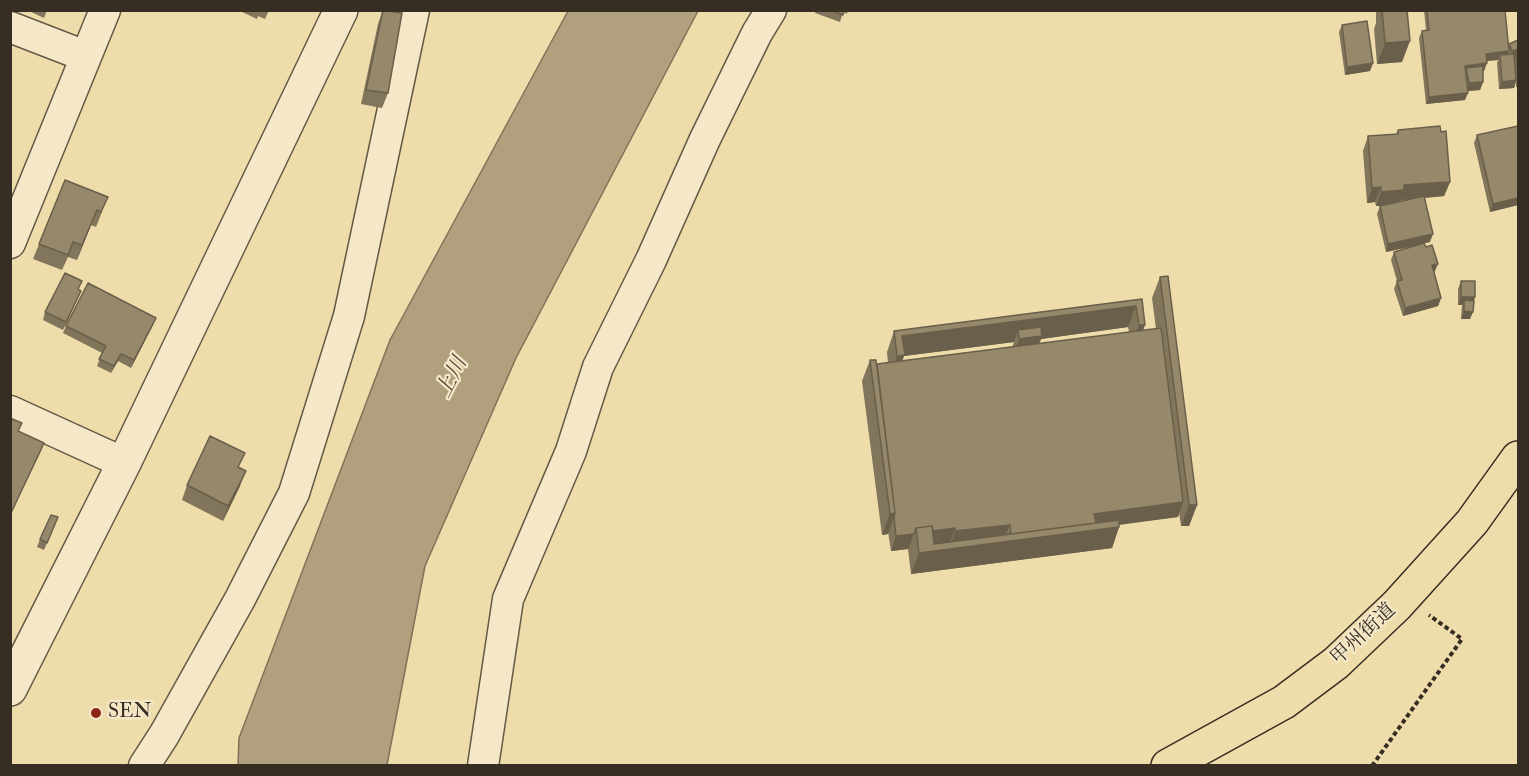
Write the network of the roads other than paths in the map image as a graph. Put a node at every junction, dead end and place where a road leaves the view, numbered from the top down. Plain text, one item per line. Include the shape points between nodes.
1 (105, 10) edge
2 (341, 10) edge
3 (414, 10) edge
4 (771, 10) edge
5 (10, 27) edge
6 (85, 56) junction
7 (10, 243) edge
8 (10, 411) edge
9 (1518, 458) edge
10 (124, 463) junction
11 (10, 689) edge
12 (1243, 725) junction
13 (144, 765) edge
14 (483, 765) edge
15 (1168, 765) edge
16 (1220, 765) edge

1 - 6 street
2 - 10 street
3 - 13 street via 349,316 294,493 240,599
4 - 14 street via 705,139 598,367 571,451 508,599
5 - 6 street
6 - 7 street
8 - 10 street
9 - 12 highway, 甲州街道 via 1472,522 1397,605 1336,663 1284,702
10 - 11 street
12 - 15 highway, 甲州街道
12 - 16 highway

